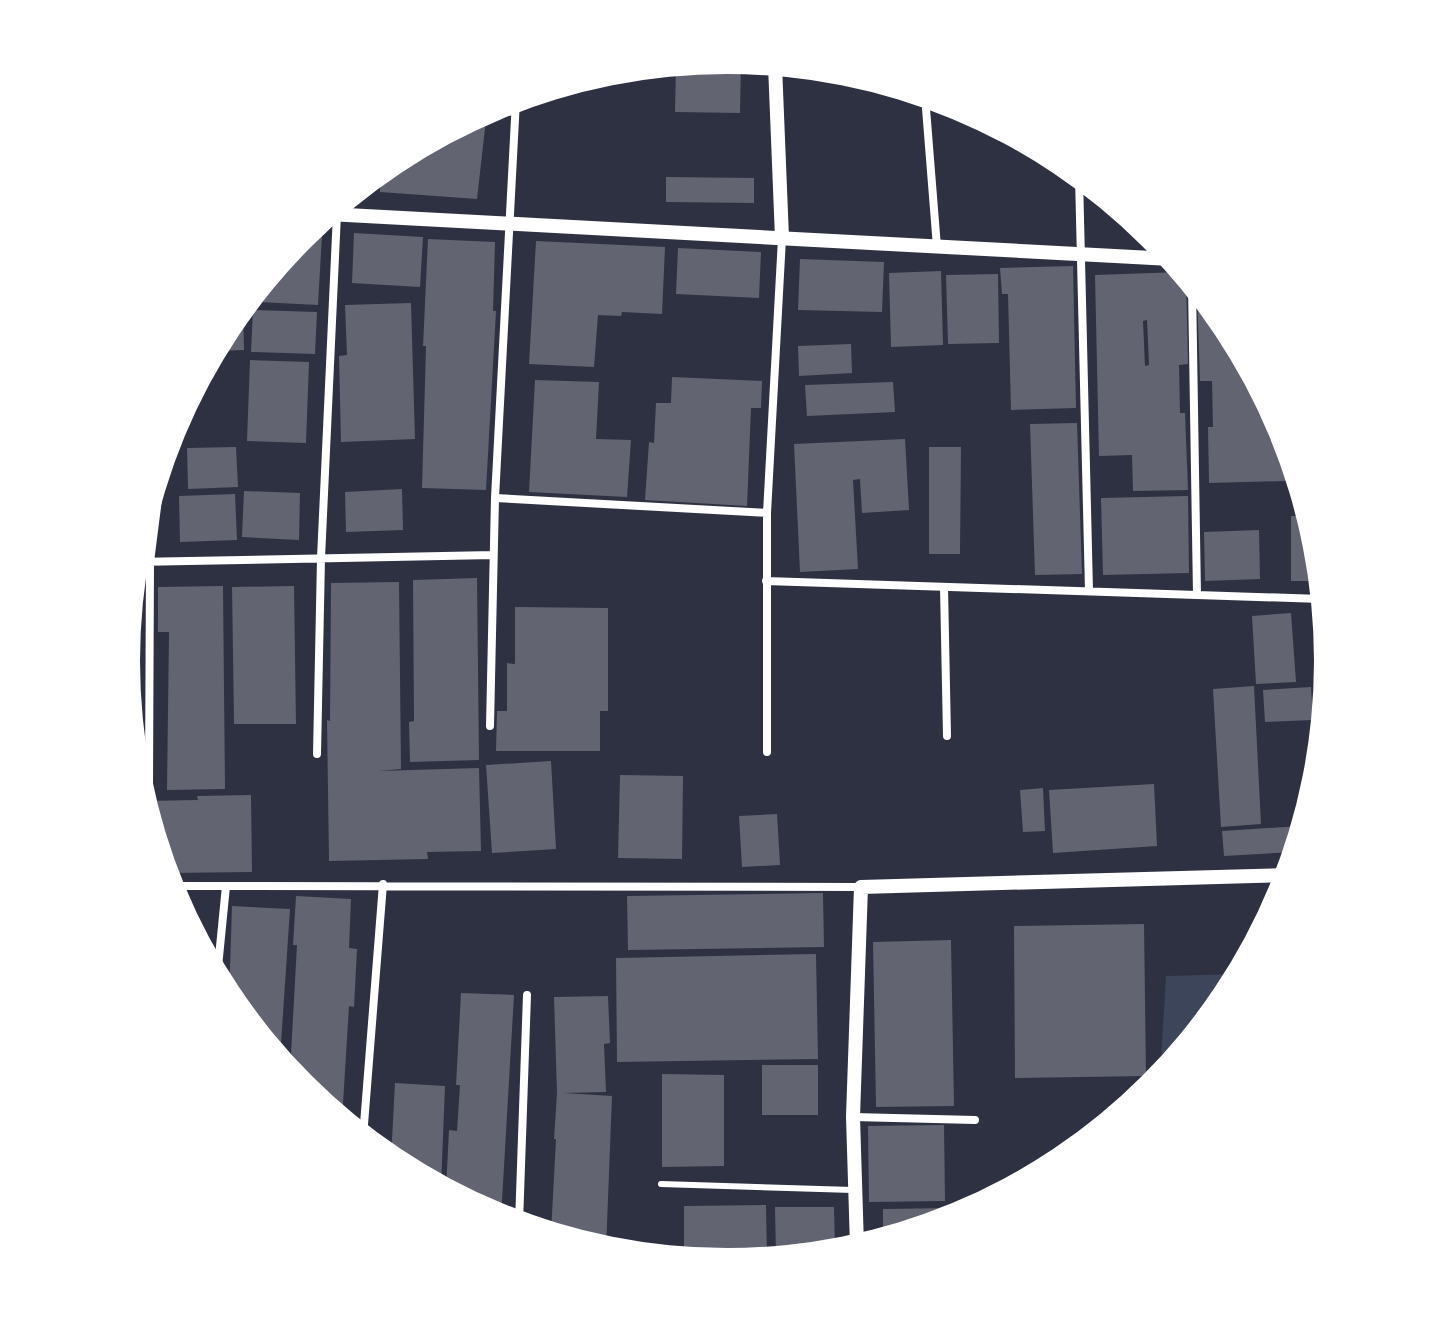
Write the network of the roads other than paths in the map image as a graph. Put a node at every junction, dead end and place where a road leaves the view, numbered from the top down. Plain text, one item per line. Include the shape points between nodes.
1 (775, 76) edge
2 (926, 109) edge
3 (515, 114) edge
4 (1080, 192) edge
5 (345, 215) edge
6 (508, 224) junction
7 (333, 226) edge
8 (782, 238) junction
9 (937, 247) junction
10 (1082, 254) junction
11 (1153, 258) edge
12 (1192, 304) edge
13 (495, 498) junction
14 (767, 513) junction
15 (153, 537) edge
16 (493, 555) junction
17 (321, 558) junction
18 (150, 562) junction
19 (766, 581) junction
20 (944, 587) junction
21 (1089, 591) junction
22 (1197, 595) junction
23 (1310, 599) edge
24 (490, 726) dead end
25 (947, 736) dead end
26 (767, 752) dead end
27 (317, 754) dead end
28 (149, 764) edge
29 (1273, 875) edge
30 (383, 884) junction
31 (184, 886) edge
32 (226, 886) junction
33 (861, 887) junction
34 (219, 956) edge
35 (527, 995) dead end
36 (853, 1117) junction
37 (975, 1120) dead end
38 (364, 1123) edge
39 (661, 1184) dead end
40 (856, 1190) junction
41 (519, 1210) edge
42 (857, 1233) edge

1 - 8 street
2 - 9 street
3 - 6 street
4 - 10 street
5 - 6 street
6 - 8 street
6 - 13 street
7 - 17 street
8 - 9 street
8 - 14 street
9 - 10 street
10 - 11 street
10 - 21 street
12 - 22 street
13 - 14 street
13 - 16 street
14 - 19 street
15 - 18 street
16 - 17 street
16 - 24 street
17 - 18 street
17 - 27 street
18 - 28 street
19 - 20 street
19 - 26 street
20 - 21 street
20 - 25 street
21 - 22 street
22 - 23 street
29 - 33 street
30 - 32 street
30 - 33 street
30 - 38 street
31 - 32 street
32 - 34 street
33 - 36 street
35 - 41 street
36 - 37 street
36 - 40 street
39 - 40 lane
40 - 42 street

